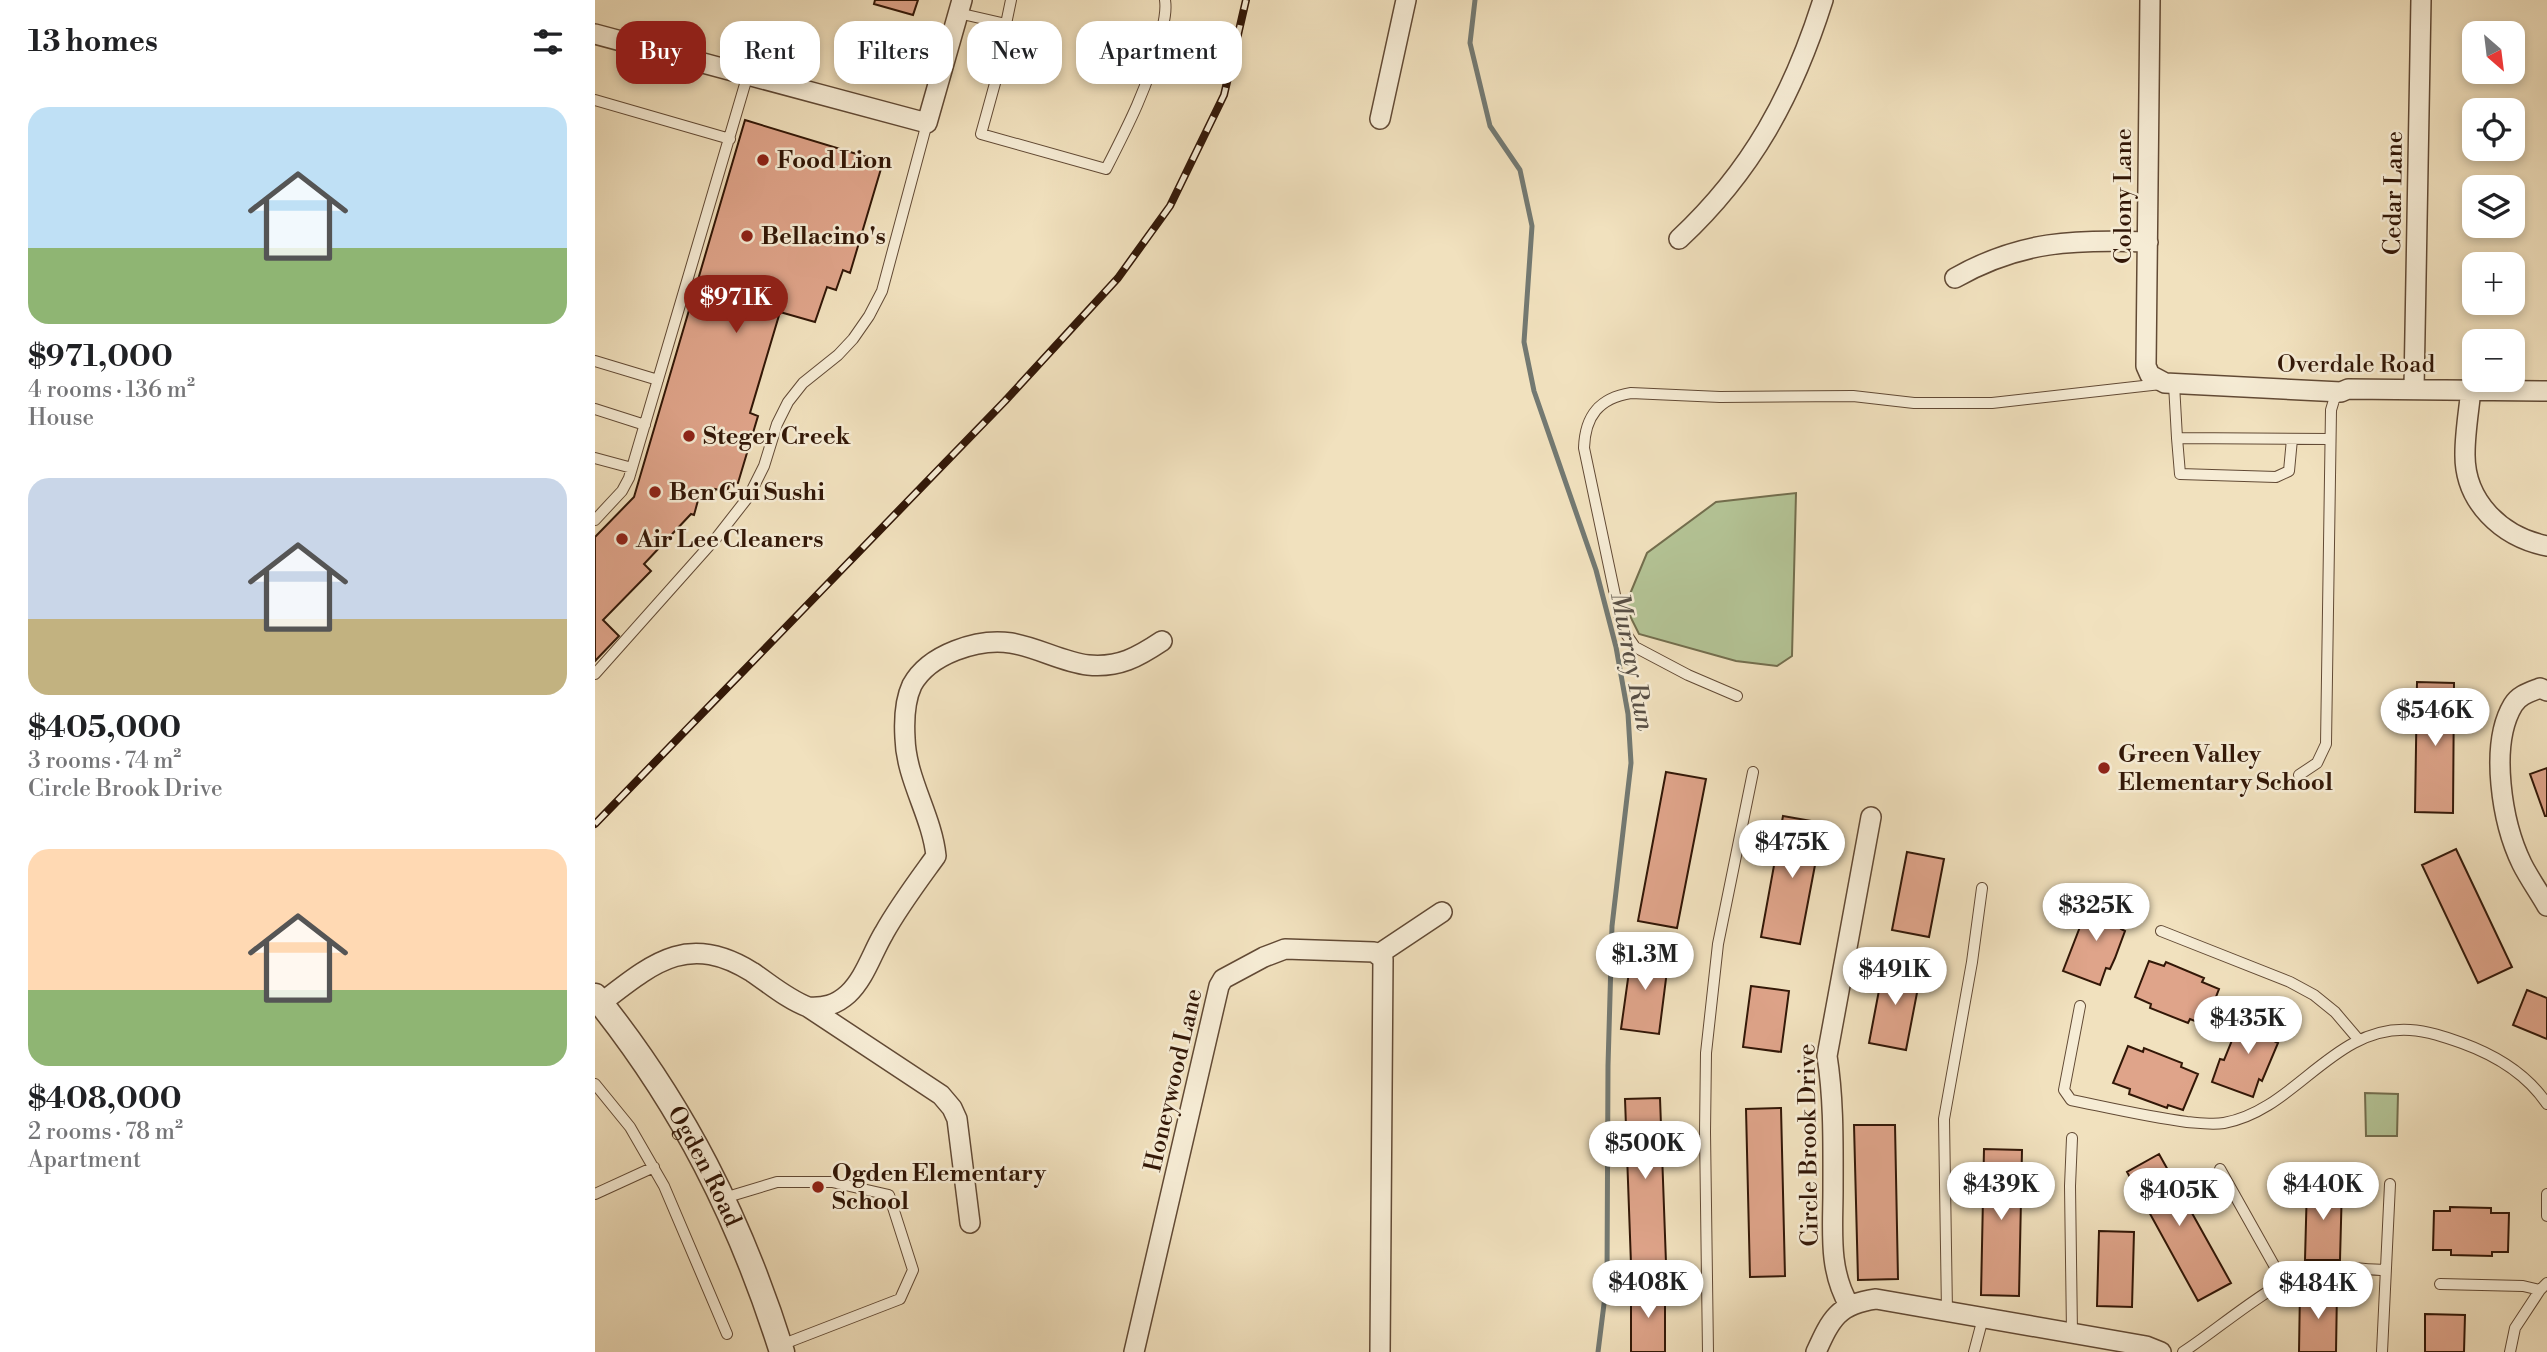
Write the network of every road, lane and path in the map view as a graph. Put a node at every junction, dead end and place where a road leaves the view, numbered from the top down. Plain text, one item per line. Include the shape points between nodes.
1 (1011, 0) edge
2 (1165, 0) edge
3 (1406, 0) edge
4 (1822, 0) edge
5 (2150, 0) edge
6 (2421, 0) edge
7 (960, 6) edge
8 (998, 21) edge
9 (1007, 21) edge
10 (595, 34) edge
11 (720, 67) edge
12 (745, 84) edge
13 (785, 84) edge
14 (995, 84) edge
15 (595, 100) edge
16 (1380, 119) dead end
17 (927, 123) junction
18 (730, 139) junction
19 (1679, 239) dead end
20 (2148, 242) junction
21 (1955, 278) dead end
22 (595, 361) edge
23 (658, 380) junction
24 (2169, 384) junction
25 (2414, 388) junction
26 (2462, 389) edge
27 (2525, 390) edge
28 (2547, 391) edge
29 (2341, 392) junction
30 (2471, 392) edge
31 (595, 410) edge
32 (645, 425) junction
33 (2177, 438) junction
34 (2292, 439) junction
35 (2330, 439) junction
36 (595, 458) edge
37 (632, 468) junction
38 (596, 517) edge
39 (2547, 546) edge
40 (1163, 641) dead end
41 (595, 674) edge
42 (2547, 691) edge
43 (1737, 696) dead end
44 (1753, 772) dead end
45 (2299, 775) dead end
46 (1871, 817) dead end
47 (1982, 888) dead end
48 (2547, 906) edge
49 (1442, 912) dead end
50 (2161, 932) dead end
51 (1379, 954) junction
52 (598, 999) edge
53 (2080, 1006) dead end
54 (808, 1007) junction
55 (2358, 1039) junction
56 (595, 1084) edge
57 (2547, 1104) edge
58 (2071, 1138) dead end
59 (654, 1167) junction
60 (2220, 1169) dead end
61 (2390, 1184) dead end
62 (595, 1194) edge
63 (2547, 1194) edge
64 (724, 1198) junction
65 (2547, 1216) edge
66 (970, 1223) dead end
67 (2385, 1270) junction
68 (2284, 1283) junction
69 (2440, 1284) dead end
70 (2544, 1286) edge
71 (1849, 1305) junction
72 (1947, 1312) junction
73 (1983, 1318) junction
74 (2072, 1333) junction
75 (727, 1334) dead end
76 (781, 1349) edge
77 (1134, 1352) edge
78 (1380, 1352) edge
79 (1708, 1352) edge
80 (1816, 1352) edge
81 (1974, 1352) edge
82 (2161, 1352) edge
83 (2183, 1352) edge
84 (2382, 1352) edge
85 (2510, 1352) edge

1 - 9 lane
2 - 14 lane via 1167,10 1153,69 1106,169 981,134
3 - 16 street
4 - 19 street via 1809,43 1772,124 1731,184
5 - 20 street, Colony Lane
6 - 25 street, Cedar Lane
7 - 8 lane
7 - 17 street
10 - 11 street
12 - 18 lane
13 - 17 street
15 - 18 lane
17 - 41 lane via 882,290 869,316 838,355 803,383 789,402 749,496
18 - 23 lane
20 - 21 street via 2033,246 2004,254
20 - 24 street, Colony Lane via 2146,366 2150,374
22 - 23 lane
23 - 32 lane
24 - 29 street, Overdale Road
24 - 33 lane
24 - 43 lane via 1992,403 1631,393 1602,403 1588,420 1584,448 1622,628 1635,647
25 - 26 street, Overdale Road
25 - 29 street, Overdale Road
27 - 28 street, Overdale Road
29 - 35 lane via 2331,410
30 - 39 street via 2465,454 2471,488 2490,518 2507,531
31 - 32 lane
32 - 37 lane
33 - 34 lane
33 - 34 lane via 2180,474 2276,477 2289,471
34 - 35 lane
35 - 45 lane via 2326,744 2317,763
36 - 37 lane
37 - 38 lane via 622,491
40 - 54 street via 1135,659 1088,665 1011,643 990,642 956,651 926,668 913,683 907,700 904,740 934,833 936,856 902,903 849,993 835,1004
42 - 48 street via 2540,688 2523,694 2514,703 2505,723 2499,770 2510,832
44 - 79 lane via 1718,944 1706,1053
46 - 71 street, Circle Brook Drive via 1827,1056 1832,1090 1833,1261
47 - 72 lane via 1944,1119
49 - 51 street
50 - 55 lane via 2302,989 2335,1012
51 - 77 street, Honeywood Lane via 1285,950 1223,979
51 - 78 street via 1383,959
52 - 54 street via 654,965 690,952 727,958
52 - 64 street, Ogden Road via 663,1089
53 - 55 lane via 2066,1095 2071,1100 2164,1119 2222,1124 2244,1118 2274,1103
54 - 66 street via 941,1096 952,1108
55 - 57 lane via 2388,1031 2432,1033 2504,1063 2539,1091
56 - 59 lane via 630,1127
58 - 74 lane
59 - 62 lane
59 - 75 lane via 681,1220
60 - 68 lane
61 - 67 lane
63 - 65 lane
64 - 76 street, Ogden Road
64 - 76 lane via 777,1182 832,1182 889,1195 913,1270 900,1299
67 - 68 lane via 2323,1267
67 - 84 lane
68 - 83 lane
69 - 70 lane
70 - 85 lane via 2515,1328
71 - 72 street via 1876,1298
71 - 80 street via 1828,1325
72 - 73 street
73 - 74 street
73 - 81 lane
74 - 82 street

